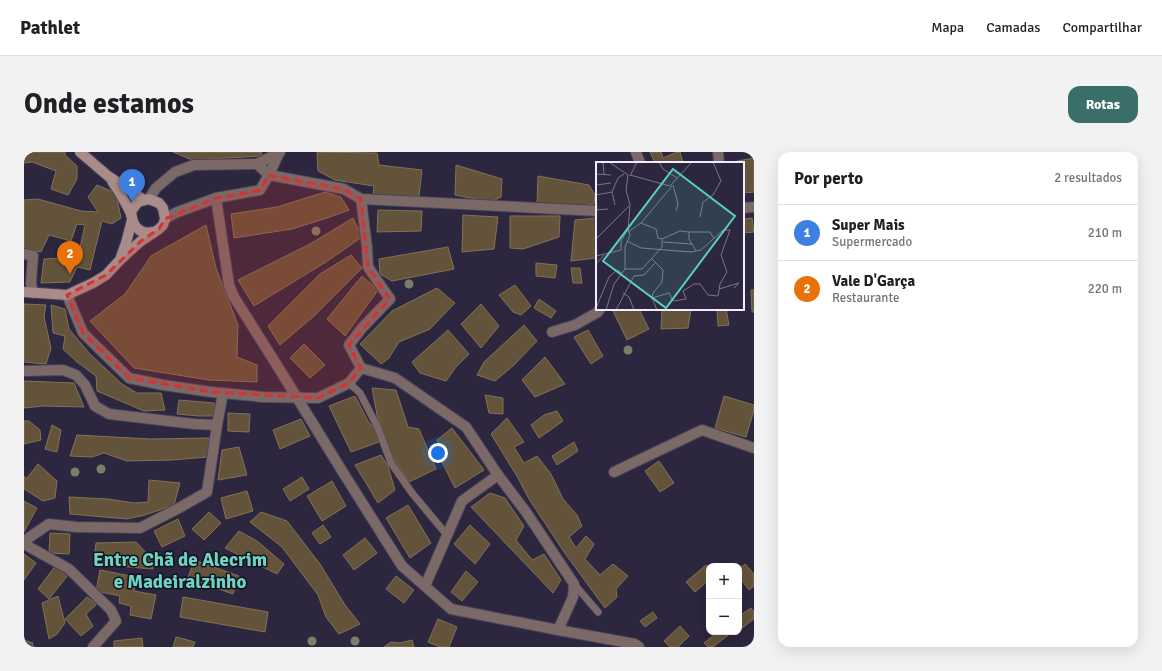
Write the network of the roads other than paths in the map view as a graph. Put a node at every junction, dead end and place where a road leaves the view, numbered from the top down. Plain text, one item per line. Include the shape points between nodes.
1 (80, 152) edge
2 (636, 152) edge
3 (718, 152) edge
4 (280, 153) edge
5 (640, 162) edge
6 (719, 162) edge
7 (257, 164) junction
8 (269, 175) junction
9 (108, 176) junction
10 (216, 198) junction
11 (361, 199) junction
12 (146, 200) junction
13 (754, 207) edge
14 (744, 208) edge
15 (596, 211) edge
16 (132, 218) junction
17 (165, 219) junction
18 (154, 232) junction
19 (24, 254) edge
20 (119, 260) junction
21 (29, 292) edge
22 (67, 295) junction
23 (599, 310) edge
24 (552, 332) dead end
25 (361, 368) junction
26 (24, 371) edge
27 (349, 383) junction
28 (223, 393) junction
29 (297, 398) junction
30 (217, 425) junction
31 (754, 448) edge
32 (614, 472) dead end
33 (498, 474) junction
34 (447, 535) junction
35 (24, 541) edge
36 (24, 544) edge
37 (574, 584) junction
38 (425, 586) junction
39 (598, 612) dead end
40 (558, 630) junction
41 (93, 647) edge
42 (639, 647) edge

1 - 9 street
2 - 5 street
3 - 6 street
4 - 7 street
4 - 8 street
7 - 8 street
7 - 12 street via 194,165 174,172
8 - 10 street via 260,190
8 - 11 street via 344,189
9 - 12 street
9 - 16 street via 122,196
10 - 17 street
10 - 29 street via 229,285
11 - 15 street
11 - 25 street via 368,267 390,299 349,345
12 - 16 street via 138,202 132,210
12 - 17 street via 154,200 163,208
13 - 14 street
16 - 18 street via 134,225 142,232
16 - 20 street
17 - 18 street via 163,225
18 - 20 street
19 - 21 street via 33,256
20 - 22 street via 106,275
21 - 22 street
22 - 28 street via 83,333 129,378
23 - 24 street via 575,325
25 - 27 street
25 - 33 street via 395,378 466,426
26 - 30 street via 63,370 76,375 85,385 95,406 109,414
27 - 29 street via 318,398
27 - 34 lane via 360,393 378,428 391,463
28 - 29 street
28 - 30 street
29 - 38 street via 402,566
30 - 35 street via 207,492 140,528 49,524
31 - 32 street via 702,430
33 - 34 street via 462,501
33 - 37 street
34 - 38 street
36 - 41 street via 69,569 111,610 116,621
37 - 39 lane
37 - 40 street via 573,597
38 - 40 street via 451,608
40 - 42 street via 635,644

